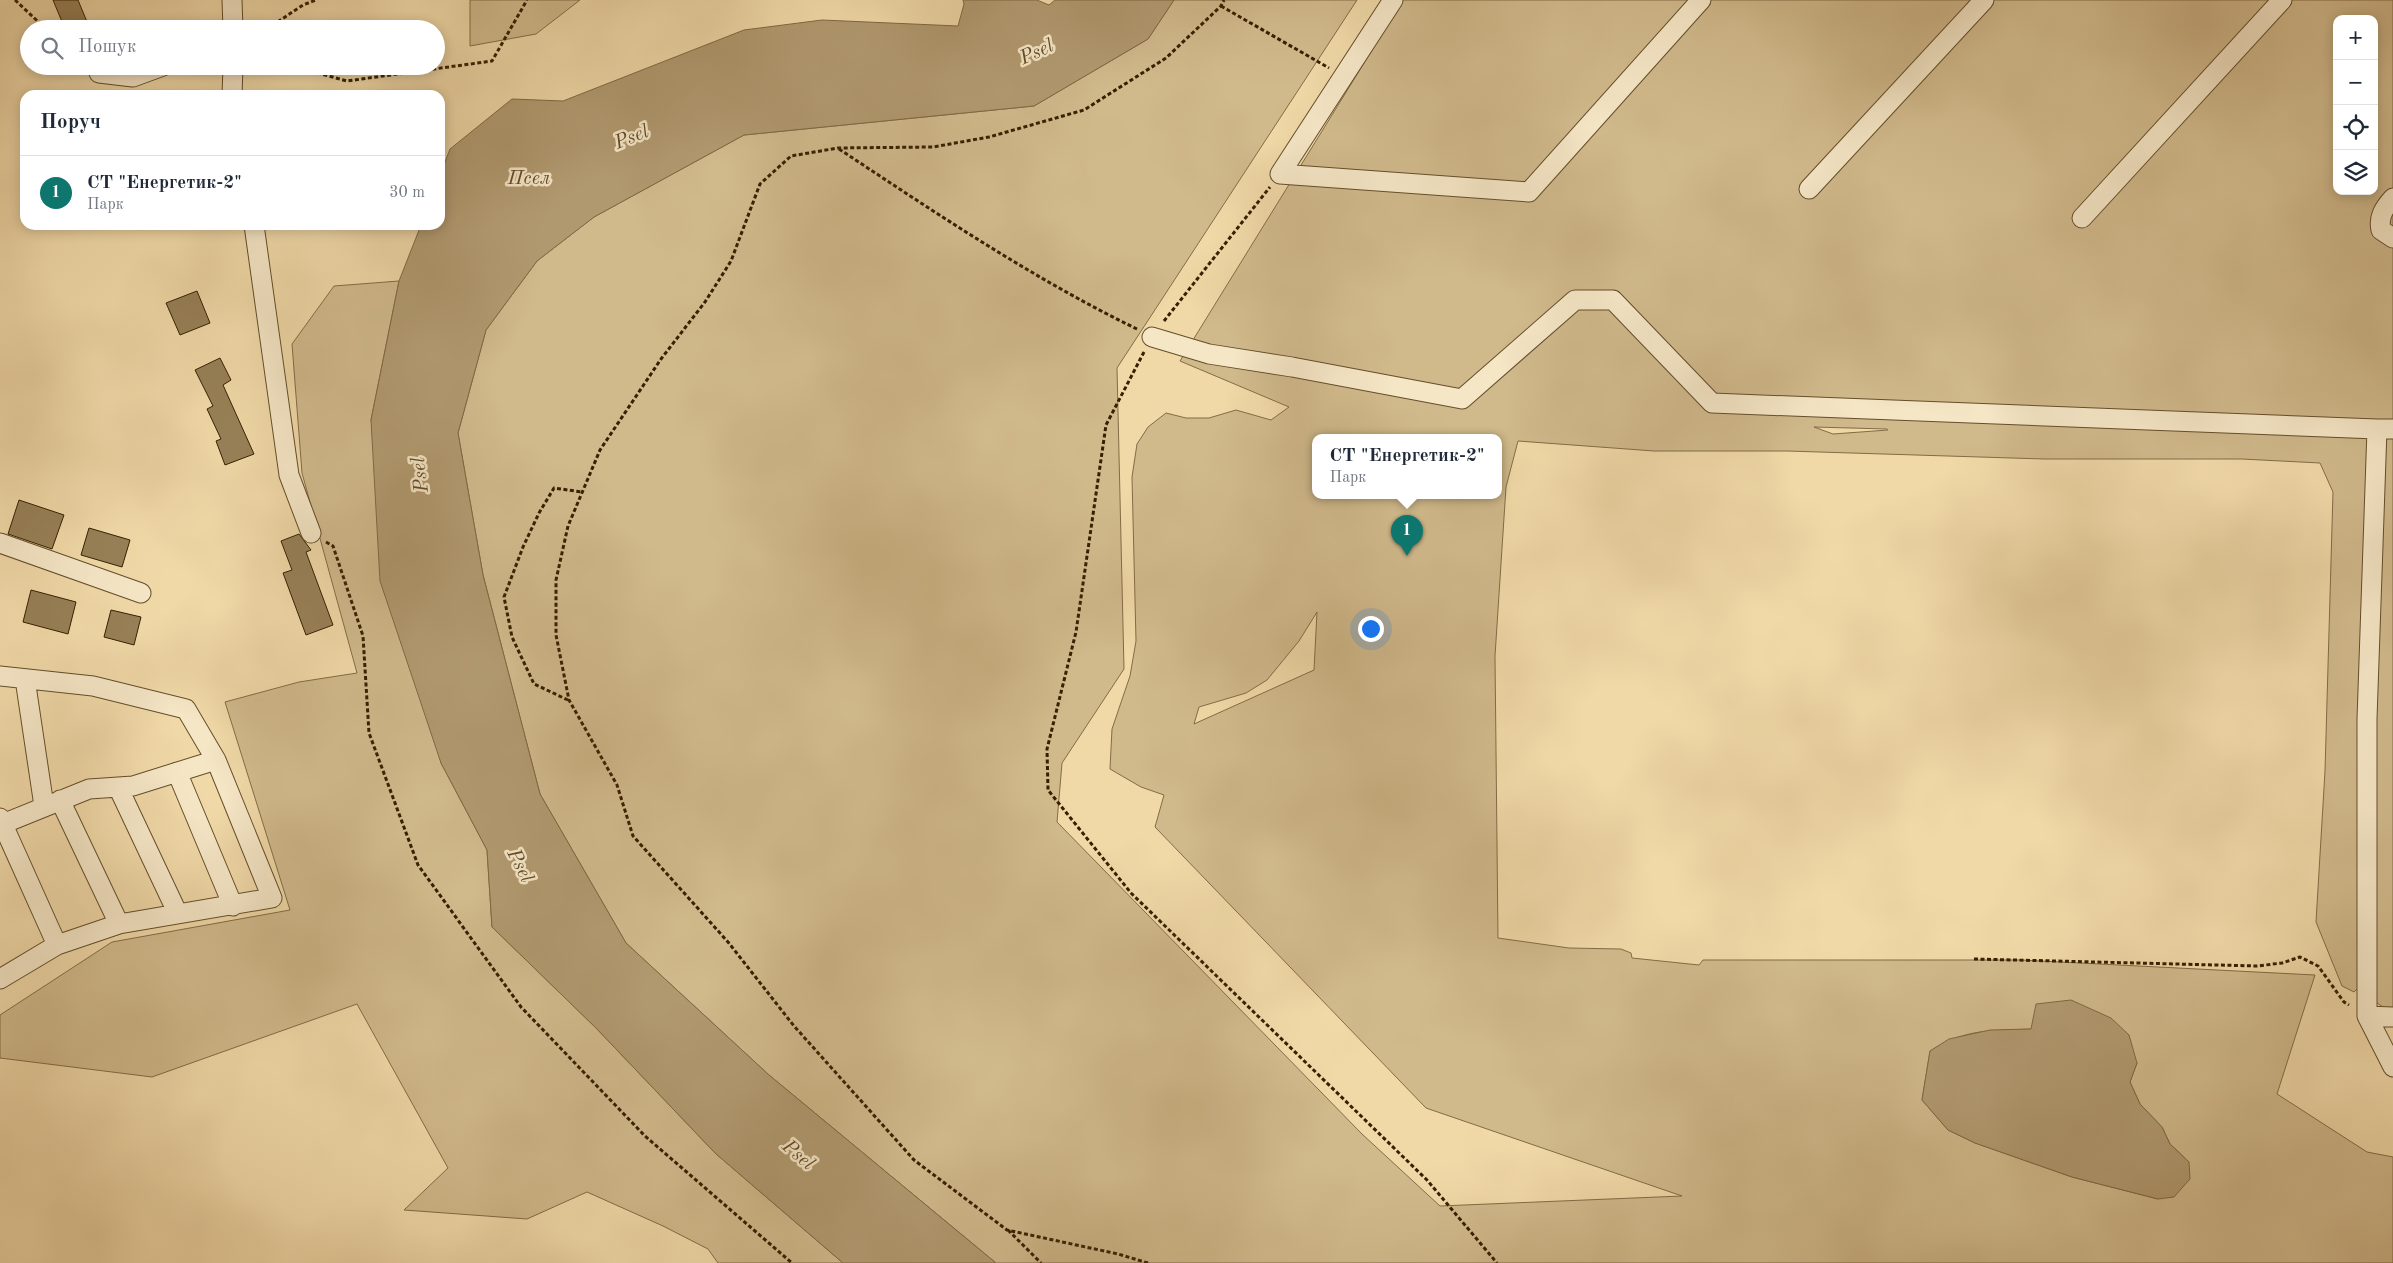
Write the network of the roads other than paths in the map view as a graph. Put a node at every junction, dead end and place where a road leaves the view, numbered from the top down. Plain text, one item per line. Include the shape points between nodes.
1 (232, 0) edge
2 (1393, 0) edge
3 (1701, 0) edge
4 (1984, 0) edge
5 (2282, 0) edge
6 (233, 20) edge
7 (121, 75) edge
8 (135, 75) edge
9 (233, 75) edge
10 (232, 90) edge
11 (1809, 189) dead end
12 (2393, 198) edge
13 (2082, 218) dead end
14 (255, 230) edge
15 (2393, 238) edge
16 (1152, 337) road end
17 (2385, 429) edge
18 (312, 533) road end
19 (0, 543) edge
20 (142, 592) dead end
21 (0, 676) edge
22 (25, 679) junction
23 (216, 760) junction
24 (177, 772) junction
25 (118, 787) junction
26 (52, 803) junction
27 (1, 822) edge
28 (233, 906) junction
29 (177, 912) junction
30 (119, 924) junction
31 (57, 945) junction
32 (1, 975) edge
33 (2366, 1016) junction
34 (2393, 1017) edge
35 (2393, 1067) edge

1 - 6 street
2 - 3 street via 1280,174 1529,192
4 - 11 street
5 - 13 street
7 - 8 street
9 - 10 street
12 - 15 street via 2379,220 2381,230
14 - 18 street via 289,475
16 - 17 street via 1209,354 1462,399 1574,300 1613,300 1712,403
17 - 33 street via 2367,719
19 - 20 street
21 - 22 street
22 - 23 street via 93,686 186,709
22 - 26 street
23 - 24 street
23 - 28 street via 272,898
24 - 25 street via 133,786
24 - 28 street
25 - 26 street via 89,789
25 - 29 street
26 - 27 street
26 - 30 street
27 - 31 street
28 - 29 street
29 - 30 street
30 - 31 street
31 - 32 street
33 - 34 street
33 - 35 street

